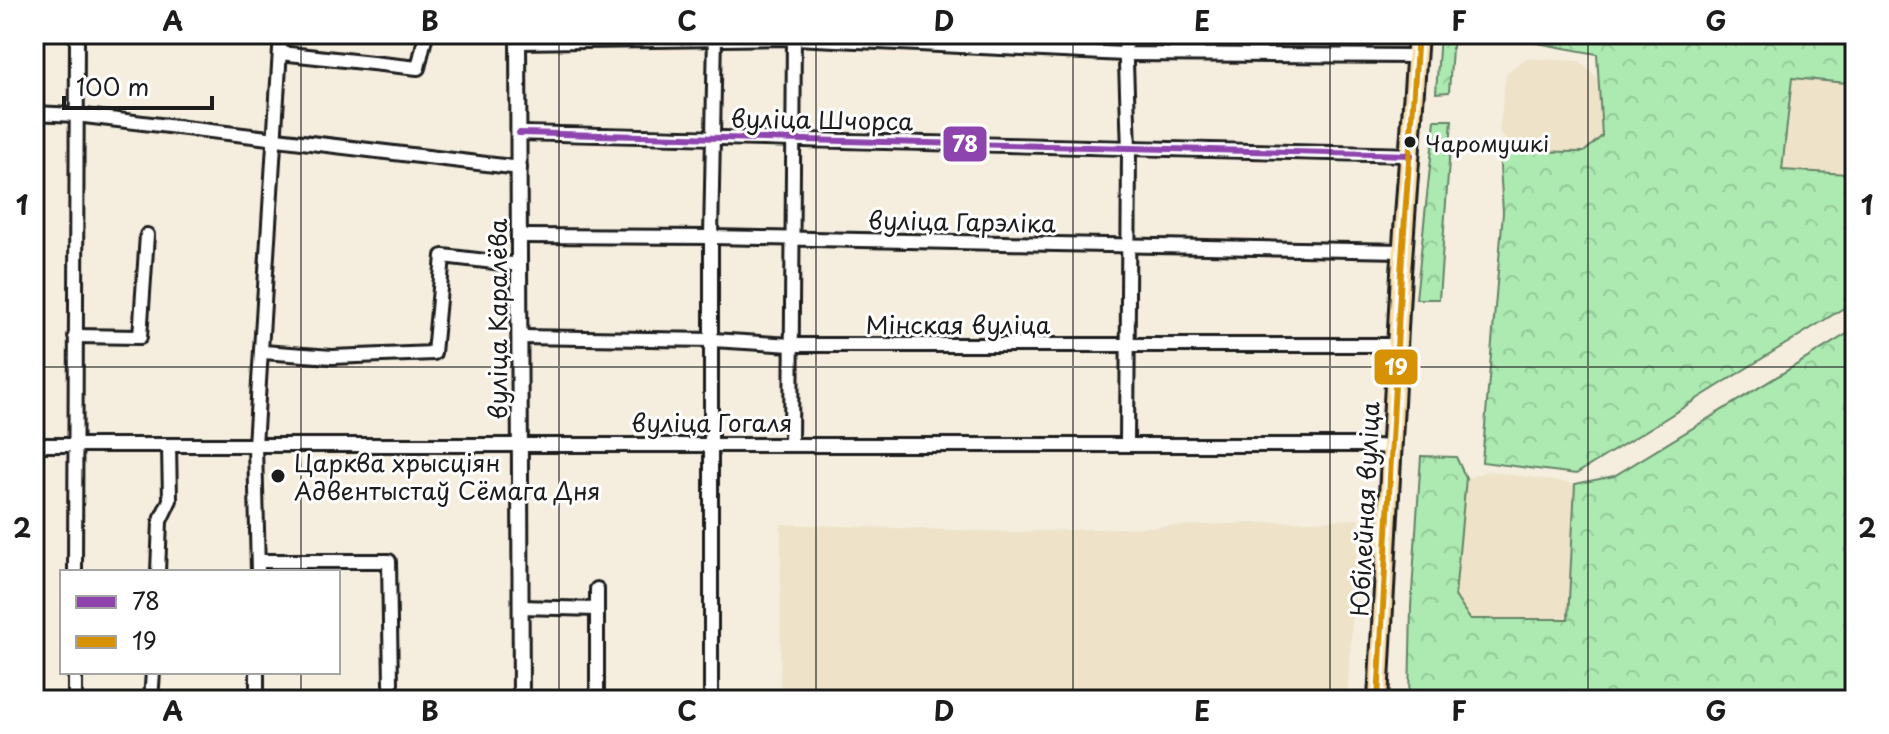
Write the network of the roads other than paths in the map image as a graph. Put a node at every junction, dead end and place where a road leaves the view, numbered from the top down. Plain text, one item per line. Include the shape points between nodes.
1 (77, 34) edge
2 (281, 34) edge
3 (426, 34) edge
4 (1125, 34) edge
5 (1418, 34) edge
6 (715, 36) edge
7 (794, 36) edge
8 (518, 38) edge
9 (280, 53) junction
10 (1124, 54) junction
11 (1416, 56) junction
12 (34, 113) edge
13 (76, 115) junction
14 (519, 133) junction
15 (275, 138) junction
16 (712, 138) junction
17 (792, 139) junction
18 (1129, 150) junction
19 (1411, 155) junction
20 (520, 168) junction
21 (147, 235) dead end
22 (520, 236) junction
23 (711, 237) junction
24 (792, 239) junction
25 (1129, 247) junction
26 (1403, 251) junction
27 (520, 265) junction
28 (75, 336) junction
29 (520, 337) junction
30 (713, 340) junction
31 (791, 345) junction
32 (1397, 345) junction
33 (1129, 347) junction
34 (263, 352) junction
35 (791, 443) junction
36 (1127, 443) junction
37 (711, 444) junction
38 (34, 445) edge
39 (76, 445) junction
40 (255, 445) junction
41 (519, 445) junction
42 (169, 446) junction
43 (1391, 447) junction
44 (258, 567) edge
45 (75, 570) edge
46 (158, 570) edge
47 (597, 589) dead end
48 (520, 607) junction
49 (597, 609) junction
50 (75, 674) edge
51 (153, 674) edge
52 (257, 674) edge
53 (391, 684) dead end
54 (75, 700) edge
55 (151, 700) edge
56 (257, 700) edge
57 (521, 700) edge
58 (597, 700) edge
59 (711, 700) edge
60 (1378, 700) edge

1 - 13 street
2 - 9 street
3 - 9 street via 418,68
4 - 10 street
5 - 11 main road, Юбілейная вуліца
6 - 7 street
6 - 8 street
6 - 16 street
7 - 10 street
7 - 17 street
8 - 14 street, вуліца Каралёва
9 - 15 street
10 - 11 street
10 - 18 street
11 - 19 main road, Юбілейная вуліца
12 - 13 street
13 - 15 street
13 - 28 street
14 - 16 street, вуліца Шчорса
14 - 20 street, вуліца Каралёва
15 - 20 street
15 - 34 street
16 - 17 street, вуліца Шчорса
16 - 23 street
17 - 18 street, вуліца Шчорса
17 - 24 street
18 - 19 street, вуліца Шчорса
18 - 25 street
19 - 26 main road, Юбілейная вуліца
20 - 22 street, вуліца Каралёва
21 - 28 street via 140,337
22 - 23 street, вуліца Гарэліка
22 - 27 street, вуліца Каралёва
23 - 24 street, вуліца Гарэліка
23 - 30 street
24 - 25 street, вуліца Гарэліка
24 - 31 street
25 - 26 street, вуліца Гарэліка
25 - 33 street
26 - 32 main road, Юбілейная вуліца
27 - 29 street, вуліца Каралёва
27 - 34 street via 443,256 434,353 332,357
28 - 39 street
29 - 30 street, Мінская вуліца
29 - 41 street, вуліца Каралёва
30 - 31 street, Мінская вуліца
30 - 37 street
31 - 33 street, Мінская вуліца
31 - 35 street
32 - 33 street, Мінская вуліца
32 - 43 main road, Юбілейная вуліца
33 - 36 street
34 - 40 street
35 - 36 street, вуліца Гогаля
35 - 37 street, вуліца Гогаля
36 - 43 street, вуліца Гогаля
37 - 41 street, вуліца Гогаля
37 - 59 street
38 - 39 street, вуліца Гогаля
39 - 42 street, вуліца Гогаля
39 - 45 street
40 - 41 street, вуліца Гогаля
40 - 42 street, вуліца Гогаля
40 - 44 street
41 - 48 street, вуліца Каралёва
42 - 46 street via 170,500 160,521
43 - 60 main road, Юбілейная вуліца
44 - 53 street via 389,561
47 - 49 street
48 - 49 street
48 - 57 street, вуліца Каралёва
49 - 58 street
50 - 54 street
51 - 55 street
52 - 56 street

